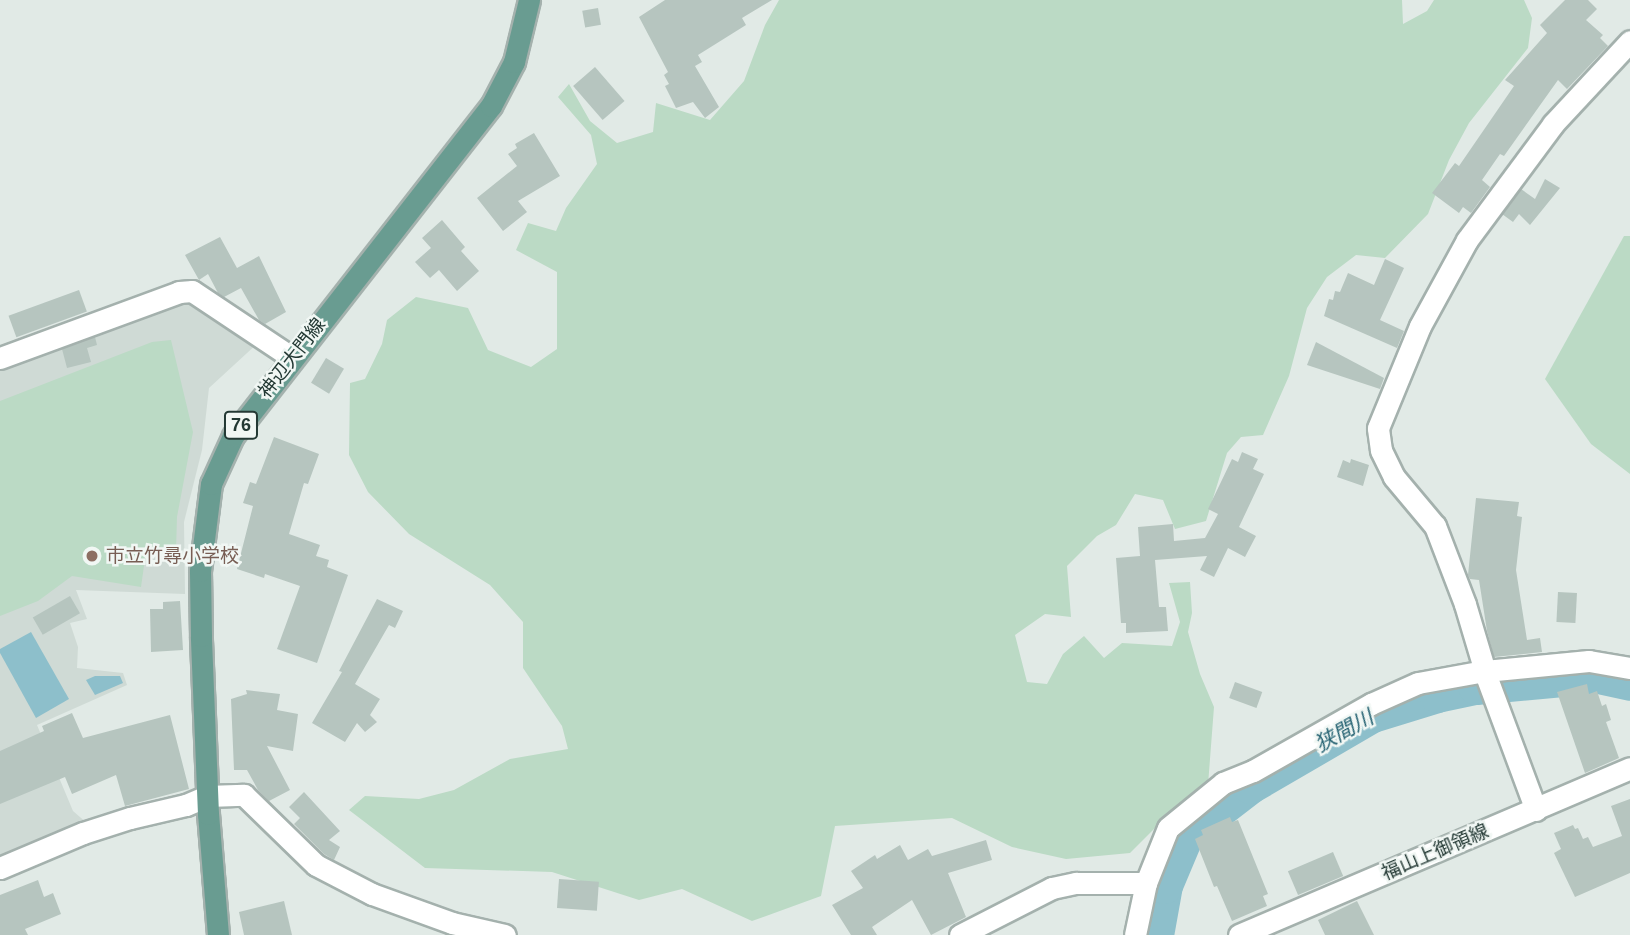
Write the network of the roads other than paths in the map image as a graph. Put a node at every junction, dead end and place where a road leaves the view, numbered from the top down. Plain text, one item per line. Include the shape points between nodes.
1 (530, 0) edge
2 (1630, 41) edge
3 (291, 357) junction
4 (0, 358) edge
5 (1630, 668) edge
6 (1489, 681) junction
7 (1630, 768) edge
8 (207, 796) junction
9 (1536, 810) junction
10 (0, 868) edge
11 (1146, 883) junction
12 (218, 935) edge
13 (505, 935) edge
14 (960, 935) edge
15 (1135, 935) edge
16 (1239, 935) edge

1 - 3 main road, 神辺大門線 / 76 via 514,62 491,106
2 - 6 street via 1553,124 1467,240 1420,326 1378,428 1381,450 1394,477 1435,526
3 - 4 street via 192,291
3 - 8 main road, 神辺大門線 / 76 via 233,436 211,484 200,571
5 - 6 street via 1588,661
6 - 9 street
6 - 11 street via 1418,683 1223,783 1168,828
7 - 9 street, 福山上御領線
8 - 10 street via 83,833
8 - 12 main road, 神辺大門線 / 76
8 - 13 street via 244,795 316,865 372,894 453,923
9 - 16 street, 福山上御領線
11 - 14 street via 1076,883 1052,888
11 - 15 street

